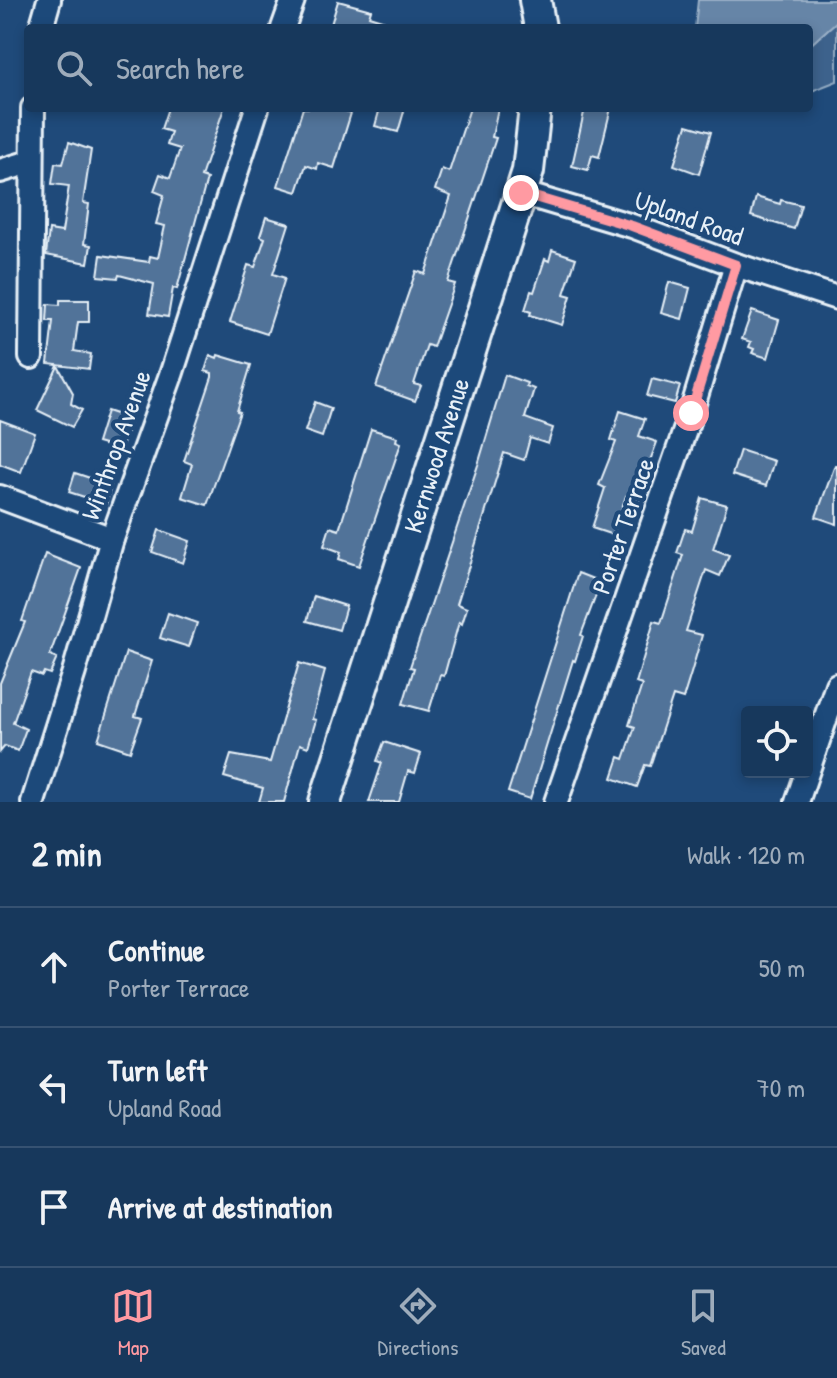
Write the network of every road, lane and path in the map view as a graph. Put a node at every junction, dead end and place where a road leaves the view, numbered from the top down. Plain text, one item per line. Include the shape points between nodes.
1 (49, 0) edge
2 (293, 0) edge
3 (535, 0) edge
4 (42, 24) edge
5 (284, 24) edge
6 (539, 24) edge
7 (33, 112) edge
8 (256, 112) edge
9 (535, 112) edge
10 (30, 162) junction
11 (0, 171) edge
12 (521, 193) junction
13 (736, 265) junction
14 (837, 298) edge
15 (31, 357) dead end
16 (0, 497) edge
17 (112, 539) junction
18 (837, 685) edge
19 (33, 802) edge
20 (325, 802) edge
21 (556, 802) edge
22 (797, 802) edge

1 - 4 street
2 - 5 street
3 - 6 main road
7 - 10 street
8 - 17 street, Winthrop Avenue
9 - 12 main road, Kernwood Avenue
10 - 11 street
10 - 15 street
12 - 13 street, Upland Road
12 - 20 main road, Kernwood Avenue
13 - 14 street, Upland Road
13 - 21 street, Porter Terrace via 691,413
16 - 17 street
17 - 19 street, Winthrop Avenue
18 - 22 street

